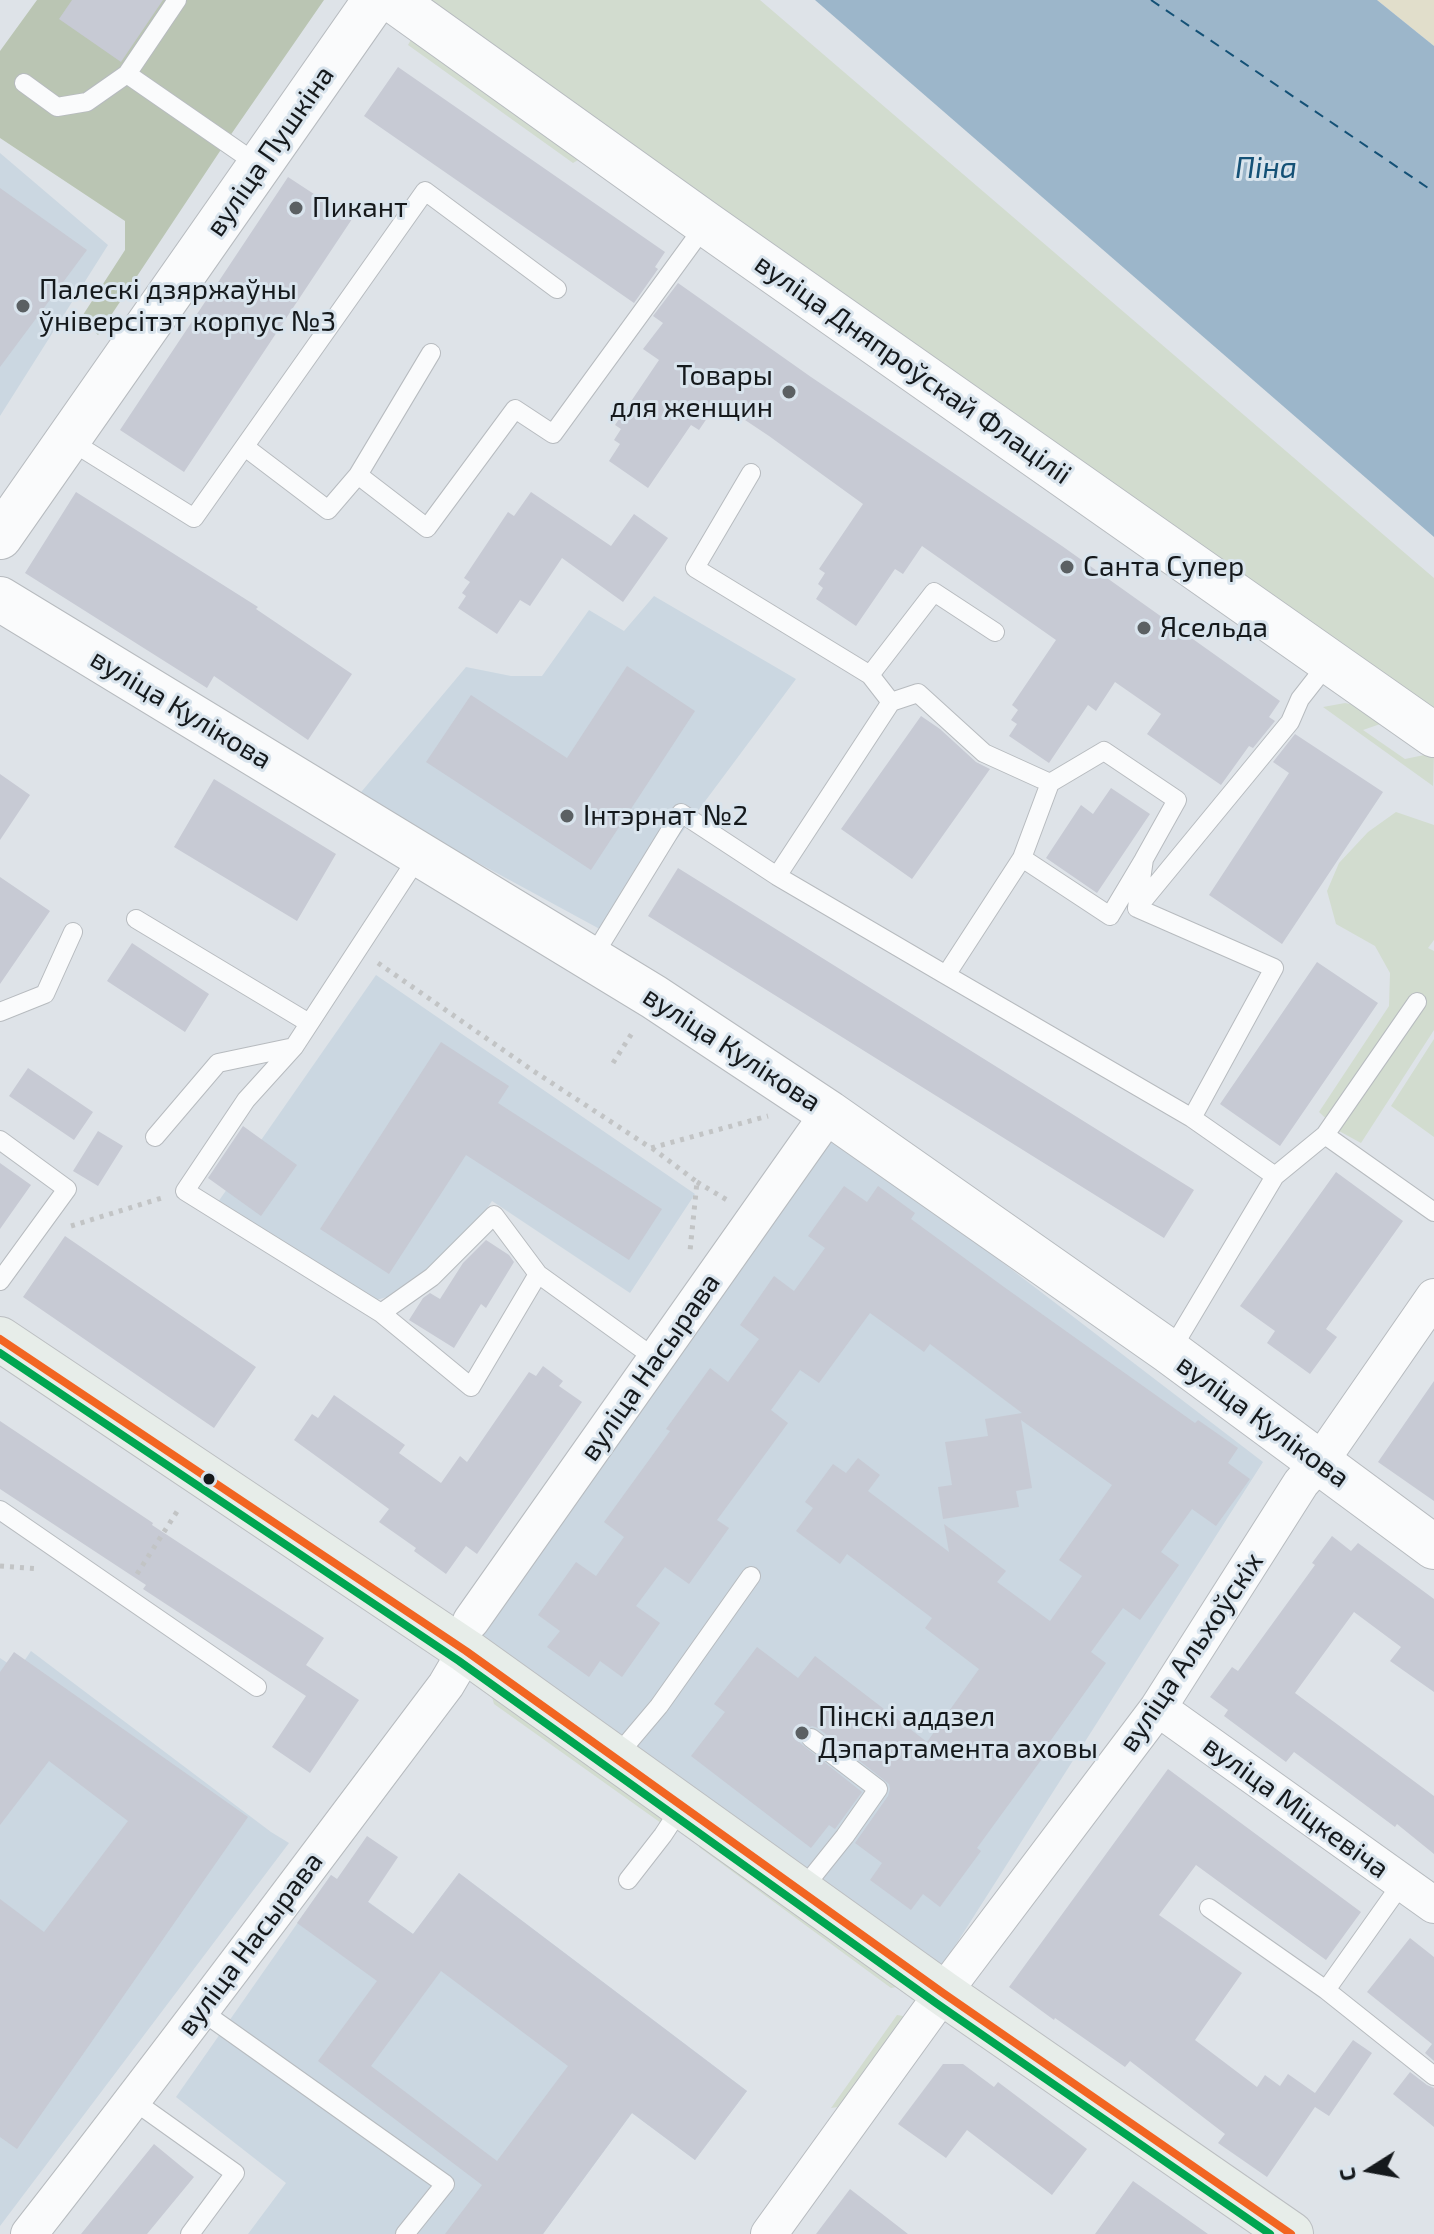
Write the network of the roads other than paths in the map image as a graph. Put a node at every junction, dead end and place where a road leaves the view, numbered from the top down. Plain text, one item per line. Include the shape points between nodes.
1 (177, 0) edge
2 (375, 0) edge
3 (393, 0) edge
4 (127, 74) junction
5 (24, 83) dead end
6 (260, 166) junction
7 (706, 224) junction
8 (557, 289) dead end
9 (431, 353) dead end
10 (69, 440) junction
11 (245, 447) junction
12 (751, 473) dead end
13 (358, 475) junction
14 (0, 537) edge
15 (0, 599) edge
16 (995, 632) dead end
17 (1329, 661) junction
18 (870, 675) junction
19 (891, 702) junction
20 (1434, 735) edge
21 (1050, 783) junction
22 (420, 854) junction
23 (1022, 858) junction
24 (1144, 859) junction
25 (777, 876) junction
26 (1137, 908) junction
27 (136, 919) dead end
28 (73, 932) dead end
29 (592, 958) junction
30 (946, 975) junction
31 (1417, 1002) dead end
32 (0, 1012) edge
33 (309, 1023) junction
34 (294, 1047) junction
35 (1192, 1118) junction
36 (823, 1120) junction
37 (1325, 1135) junction
38 (155, 1137) dead end
39 (0, 1140) edge
40 (1275, 1176) junction
41 (1434, 1212) edge
42 (538, 1274) junction
43 (0, 1281) edge
44 (1434, 1297) edge
45 (381, 1313) junction
46 (0, 1339) edge
47 (1170, 1352) junction
48 (656, 1359) junction
49 (1319, 1463) junction
50 (0, 1510) edge
51 (1434, 1547) edge
52 (751, 1576) dead end
53 (469, 1636) junction
54 (257, 1687) dead end
55 (1158, 1708) junction
56 (811, 1738) dead end
57 (615, 1758) junction
58 (682, 1806) junction
59 (628, 1880) dead end
60 (1402, 1883) junction
61 (801, 1891) junction
62 (1434, 1905) edge
63 (1209, 1908) dead end
64 (1326, 1990) junction
65 (943, 1993) junction
66 (200, 2010) junction
67 (1434, 2076) edge
68 (134, 2101) junction
69 (29, 2234) edge
70 (190, 2234) edge
71 (405, 2234) edge
72 (769, 2234) edge
73 (1291, 2234) edge

1 - 4 lane
2 - 6 street, вуліца Пушкіна
3 - 7 street, вуліца Дняпроўскай Флаціліі
4 - 5 lane via 87,102 57,107
4 - 6 lane
6 - 10 street, вуліца Пушкіна
7 - 13 lane via 553,434 515,409 427,528
7 - 17 street, вуліца Дняпроўскай Флаціліі
8 - 11 lane via 425,191
9 - 13 lane
10 - 11 lane via 194,518
10 - 14 street, вуліца Пушкіна
11 - 13 lane via 328,510
12 - 18 lane via 695,568
15 - 22 street, вуліца Кулікова
16 - 18 lane via 934,592
17 - 20 street, вуліца Дняпроўскай Флаціліі
17 - 26 lane via 1290,722
18 - 19 lane
19 - 21 lane via 918,693 984,753
19 - 25 lane
21 - 23 lane
21 - 24 lane via 1104,751 1177,800
22 - 29 street, вуліца Кулікова
22 - 33 lane
23 - 24 lane via 1110,916
23 - 30 lane
24 - 26 lane
25 - 29 lane via 681,813
25 - 30 lane
26 - 35 lane via 1274,968
27 - 33 lane
28 - 32 lane via 45,994
29 - 36 street, вуліца Кулікова via 667,1005
30 - 35 lane
31 - 37 lane
33 - 34 lane
34 - 38 lane via 218,1063
34 - 45 lane via 246,1100 185,1191
35 - 40 lane
36 - 47 street, вуліца Кулікова
36 - 48 street, вуліца Насырава
37 - 40 lane
37 - 41 lane
39 - 43 lane via 67,1189
40 - 47 lane
42 - 45 lane via 494,1215 432,1277
42 - 45 lane via 471,1387
42 - 48 lane
44 - 49 street, вуліца Альхоўскіх
46 - 53 main road
47 - 49 street, вуліца Кулікова
48 - 53 street, вуліца Насырава
49 - 51 street, вуліца Кулікова
49 - 55 street, вуліца Альхоўскіх via 1301,1483
50 - 54 lane
52 - 57 lane via 659,1706
53 - 57 main road
53 - 66 street, вуліца Насырава via 446,1685
55 - 60 street, вуліца Міцкевіча
55 - 65 street, вуліца Альхоўскіх
56 - 61 lane via 878,1789
57 - 58 main road
58 - 59 lane
58 - 61 main road
60 - 62 street, вуліца Міцкевіча
60 - 64 lane
61 - 65 main road
63 - 64 lane
64 - 67 lane
65 - 72 street, вуліца Альхоўскіх
65 - 73 main road
66 - 68 street, вуліца Насырава
66 - 71 lane via 445,2184
68 - 69 street, вуліца Насырава
68 - 70 lane via 235,2173

